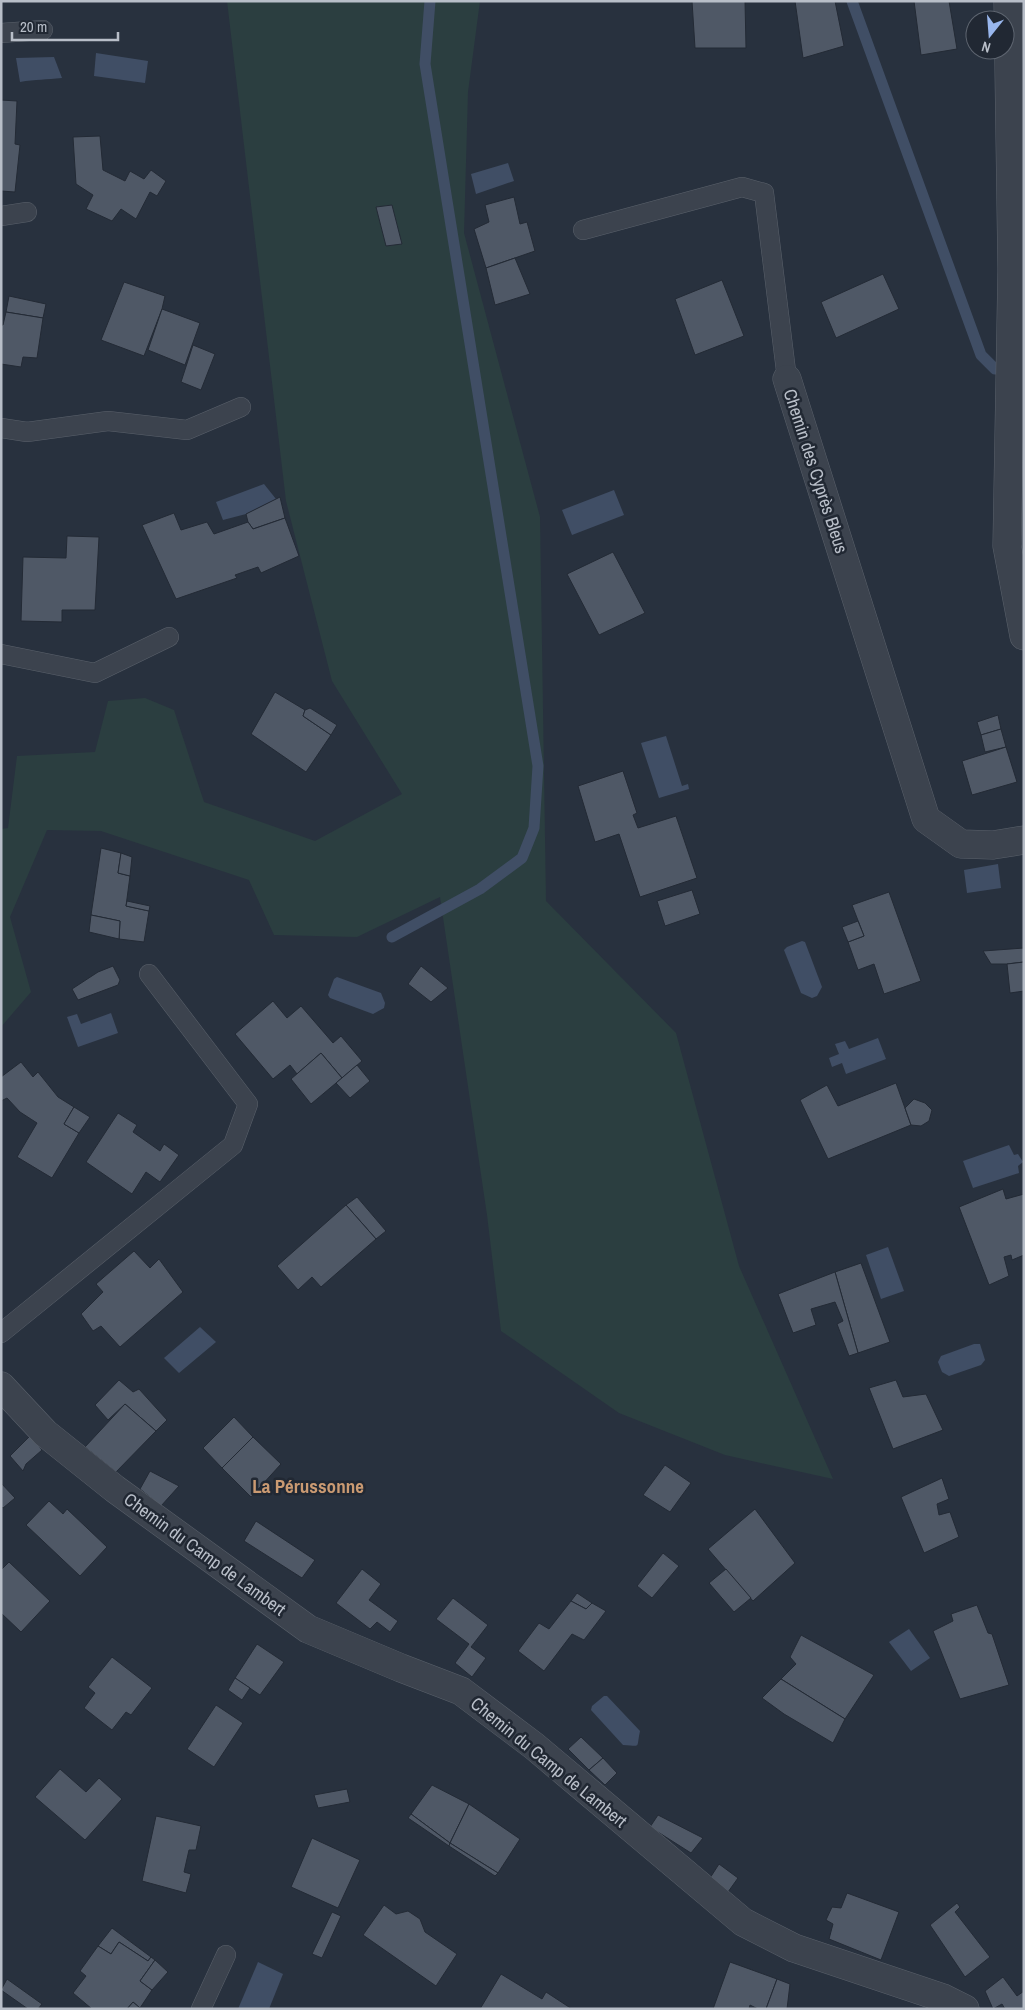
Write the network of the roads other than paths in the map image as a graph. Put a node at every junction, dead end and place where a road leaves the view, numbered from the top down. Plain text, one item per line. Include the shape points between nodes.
1 (1008, 1) edge
2 (42, 30) dead end
3 (1, 33) edge
4 (27, 212) dead end
5 (1, 216) edge
6 (583, 230) dead end
7 (787, 379) joint
8 (241, 407) dead end
9 (1, 428) edge
10 (1024, 636) edge
11 (169, 637) dead end
12 (1, 654) edge
13 (1024, 840) edge
14 (149, 974) dead end
15 (1, 1333) edge
16 (1, 1386) edge
17 (226, 1955) dead end
18 (201, 2009) edge
19 (964, 2009) edge

1 - 10 street via 1012,270 1006,546
2 - 3 lane
4 - 5 lane
6 - 7 lane, Chemin des Cyprès Bleus via 742,187 764,193
7 - 13 street, Chemin des Cyprès Bleus via 926,820 961,844 994,845
8 - 9 lane via 187,430 108,421 27,432
11 - 12 lane via 95,672
14 - 15 lane via 248,1104 233,1145
16 - 19 street, Chemin du Camp de Lambert via 45,1433 108,1484 308,1629 461,1691 534,1746 744,1922 794,1948 943,1998
17 - 18 lane

